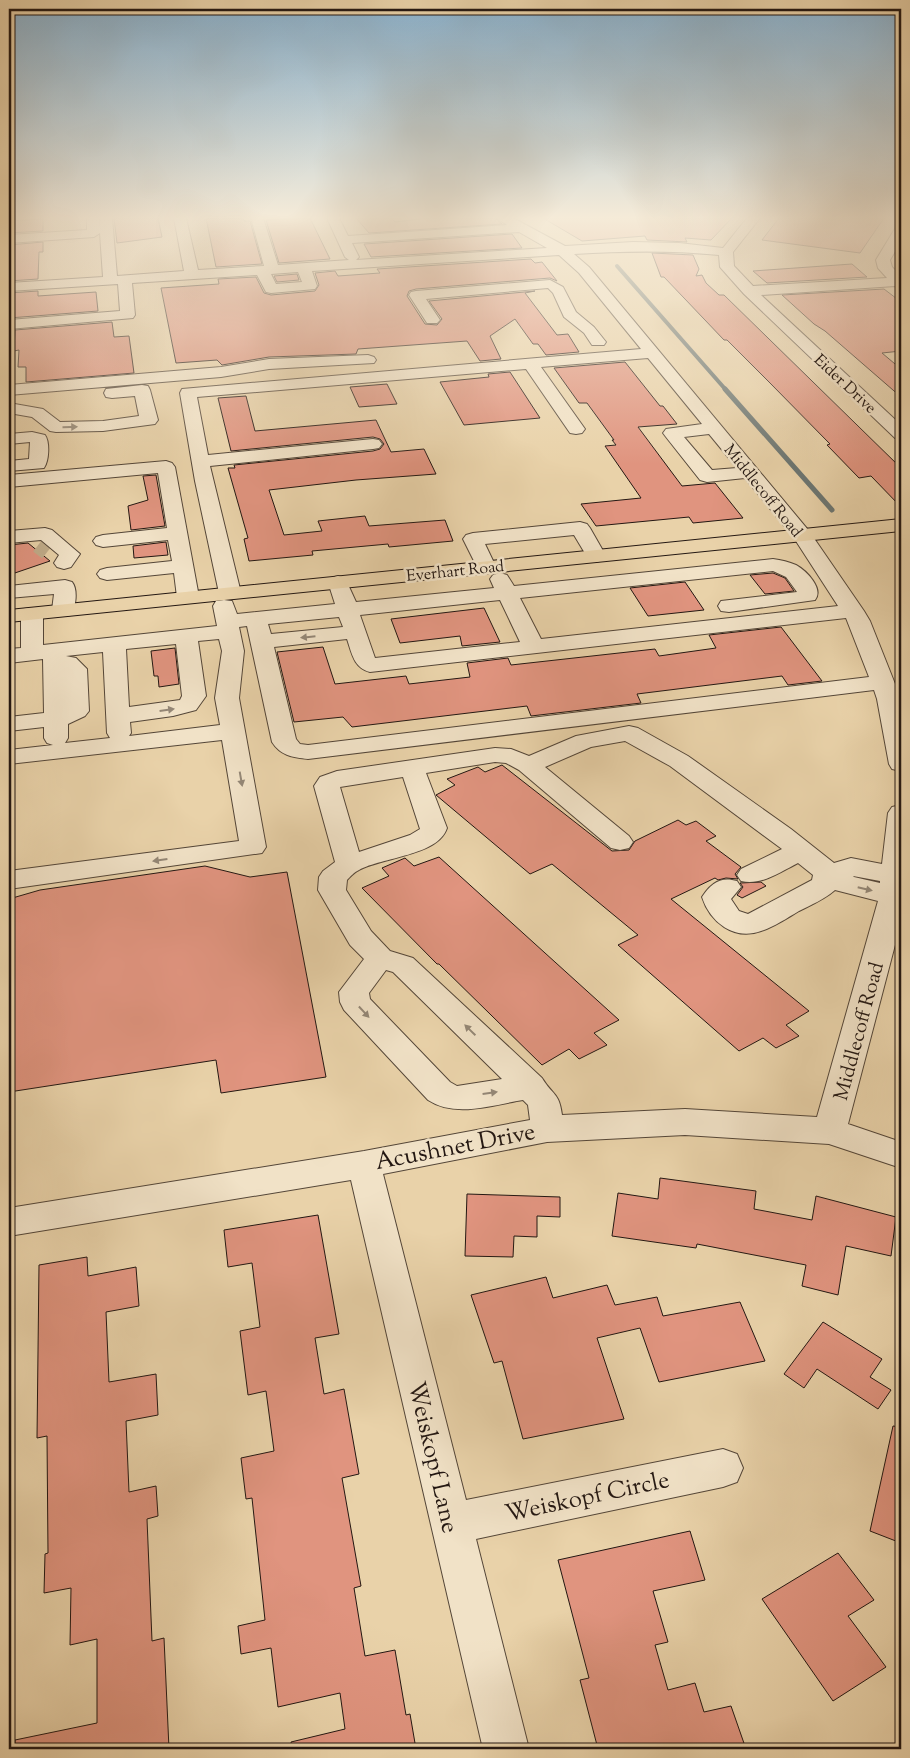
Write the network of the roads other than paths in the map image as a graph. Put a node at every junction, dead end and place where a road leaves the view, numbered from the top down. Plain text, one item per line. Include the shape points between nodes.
1 (124, 300) edge
2 (420, 300) edge
3 (564, 300) edge
4 (609, 300) edge
5 (759, 300) edge
6 (432, 320) dead end
7 (9, 325) edge
8 (598, 342) junction
9 (581, 343) dead end
10 (648, 348) junction
11 (384, 358) dead end
12 (530, 364) junction
13 (9, 390) edge
14 (9, 401) edge
15 (9, 408) edge
16 (714, 428) junction
17 (576, 429) dead end
18 (901, 434) edge
19 (372, 444) dead end
20 (13, 446) edge
21 (201, 461) junction
22 (9, 466) edge
23 (750, 472) junction
24 (9, 481) edge
25 (901, 525) edge
26 (177, 533) junction
27 (802, 535) junction
28 (103, 541) dead end
29 (38, 546) tunnel mouth
30 (689, 547) junction
31 (596, 556) junction
32 (182, 566) junction
33 (490, 567) junction
34 (706, 573) junction
35 (107, 574) dead end
36 (338, 582) junction
37 (65, 586) junction
38 (9, 592) edge
39 (226, 593) junction
40 (507, 593) junction
41 (188, 597) junction
42 (729, 606) junction
43 (63, 610) junction
44 (348, 610) junction
45 (853, 611) junction
46 (15, 615) edge
47 (742, 624) junction
48 (228, 627) junction
49 (258, 631) junction
50 (355, 632) junction
51 (186, 636) junction
52 (114, 644) junction
53 (534, 647) junction
54 (9, 656) edge
55 (46, 656) junction
56 (883, 682) junction
57 (118, 716) junction
58 (55, 719) junction
59 (9, 724) edge
60 (233, 731) junction
61 (120, 744) junction
62 (56, 752) junction
63 (9, 757) edge
64 (901, 764) edge
65 (528, 765) junction
66 (412, 768) junction
67 (901, 813) edge
68 (620, 842) dead end
69 (800, 851) junction
70 (349, 864) junction
71 (830, 872) junction
72 (751, 875) dead end
73 (9, 880) edge
74 (727, 887) dead end
75 (895, 897) edge
76 (380, 958) junction
77 (531, 1088) junction
78 (547, 1128) junction
79 (830, 1131) junction
80 (901, 1155) edge
81 (364, 1164) junction
82 (9, 1222) edge
83 (723, 1468) dead end
84 (450, 1524) junction
85 (506, 1749) edge

1 - 7 street via 128,315
2 - 6 street
3 - 8 street via 571,316
4 - 10 street, Middlecoff Road
5 - 18 street, Eider Drive
8 - 9 street
8 - 10 street
10 - 12 street
10 - 16 street, Middlecoff Road
11 - 13 street via 270,364 221,372
12 - 17 street
12 - 21 street via 188,393
15 -> 14 street via 37,413 56,427 103,426 149,420 142,390
16 - 23 street, Middlecoff Road
16 - 23 street via 672,433 708,476
19 - 21 street
20 - 22 street via 32,437 39,439 38,464
21 - 39 street
23 - 27 street, Middlecoff Road
24 - 26 street via 166,467
25 - 27 main road, Everhart Road
26 - 28 street
26 - 32 street
27 - 30 main road, Everhart Road
27 - 45 street, Middlecoff Road
29 - 37 street via 68,576
30 - 31 main road, Everhart Road
30 - 34 street
31 - 33 main road, Everhart Road
31 - 33 street via 580,528 473,539
32 - 35 street
32 - 41 street
33 - 36 main road, Everhart Road
33 - 40 street
34 - 40 street
34 - 42 street
34 - 42 street via 773,565 787,567 795,572 808,590 808,596
36 - 39 main road, Everhart Road
36 - 44 street
37 - 38 street
37 - 43 street
39 - 41 main road, Everhart Road
39 - 48 street
40 - 44 street
40 - 53 street
41 - 43 main road, Everhart Road
42 - 47 street
43 - 46 main road, Everhart Road
44 - 49 street
44 - 50 street
45 - 47 street
45 - 56 street, Middlecoff Road
46 - 55 street
47 - 53 street
48 - 49 street
48 - 51 street
48 - 60 street via 233,651 227,698
50 -> 49 street
49 - 56 street via 284,742 293,750 308,752
50 - 53 street via 370,665
51 - 52 street
57 -> 51 street via 188,705 194,696
52 - 55 street
52 - 57 street
54 - 55 street
55 - 58 street
56 - 64 street, Middlecoff Road
57 - 61 street
58 - 59 street
58 - 62 street
60 - 61 street
60 -> 73 street via 253,847
61 - 62 street
62 - 63 street
65 - 66 street via 511,756 494,756
65 - 68 street
65 - 69 street via 585,741 629,733 679,760
66 - 70 street via 434,828 432,834
66 - 70 street via 329,782 327,786
67 - 75 street, Middlecoff Road
69 - 71 street
69 - 72 street
70 - 76 street via 333,877 332,890 360,938
71 - 74 street via 825,886 753,924 743,925 720,910 716,896
71 - 75 street via 845,884
75 - 79 street, Middlecoff Road
77 -> 76 street via 403,965
76 -> 77 street via 354,992 355,1002 439,1091 448,1097 458,1098
77 - 78 street via 544,1101
78 - 79 street, Acushnet Drive via 685,1122
78 - 81 street, Acushnet Drive
79 - 80 street, Acushnet Drive
81 - 82 street, Acushnet Drive
81 - 84 street, Weiskopf Lane
83 - 84 street, Weiskopf Circle
84 - 85 street, Weiskopf Lane

